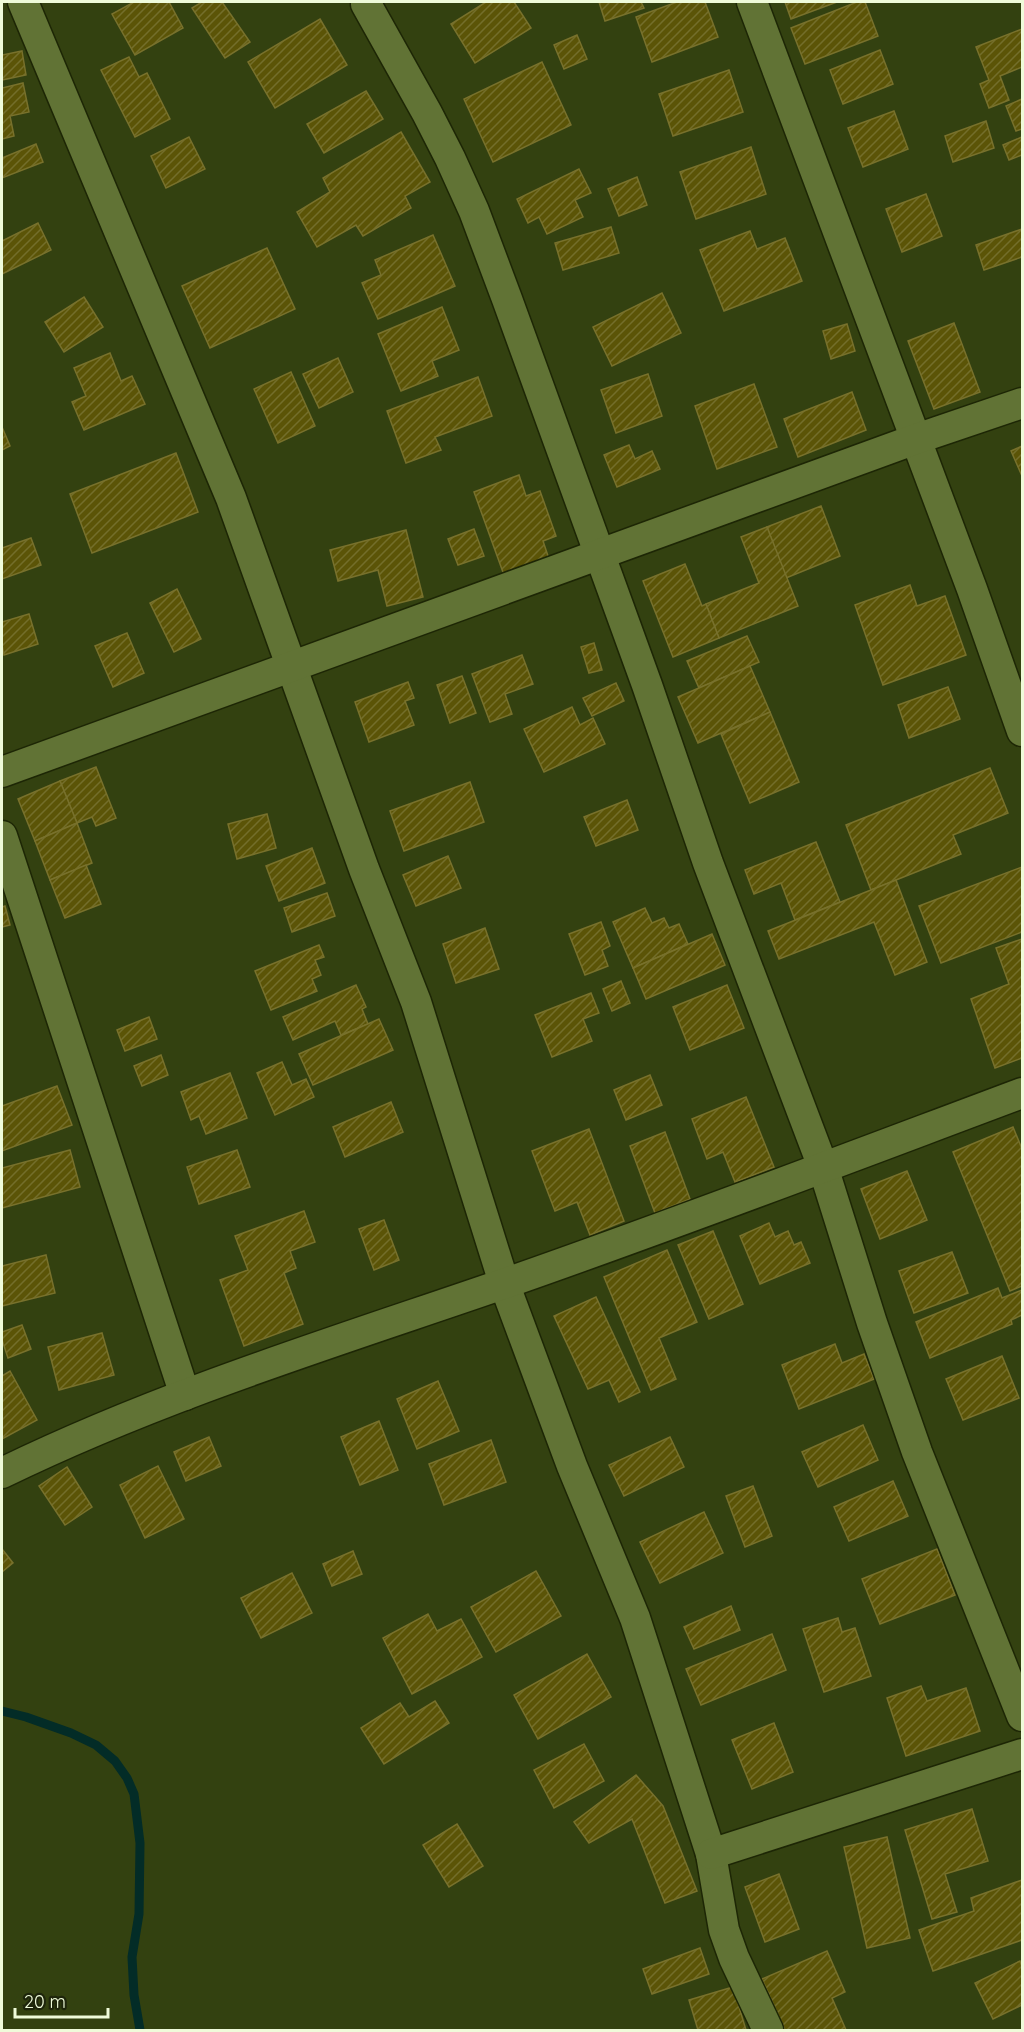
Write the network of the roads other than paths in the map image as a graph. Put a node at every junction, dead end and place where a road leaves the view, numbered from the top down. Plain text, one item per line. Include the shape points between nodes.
1 (23, 2) edge
2 (752, 2) edge
3 (366, 4) dead end
4 (1023, 403) edge
5 (916, 439) junction
6 (599, 554) junction
7 (292, 666) junction
8 (1023, 731) edge
9 (2, 772) edge
10 (2, 836) edge
11 (1023, 1093) edge
12 (823, 1167) junction
13 (504, 1283) junction
14 (185, 1395) junction
15 (2, 1473) edge
16 (1023, 1716) edge
17 (1023, 1754) edge
18 (711, 1854) junction
19 (768, 2031) edge

1 - 7 street via 231,498
2 - 5 street
3 - 6 street via 427,113 474,212
4 - 5 street
5 - 6 street
5 - 8 street
6 - 7 street
6 - 12 street via 712,874
7 - 9 street
7 - 13 street via 416,1002
10 - 14 street
11 - 12 street
12 - 13 street
12 - 16 street via 917,1452
13 - 14 street
13 - 18 street via 572,1466 635,1618
14 - 15 street via 48,1450
17 - 18 street
18 - 19 street via 724,1930

